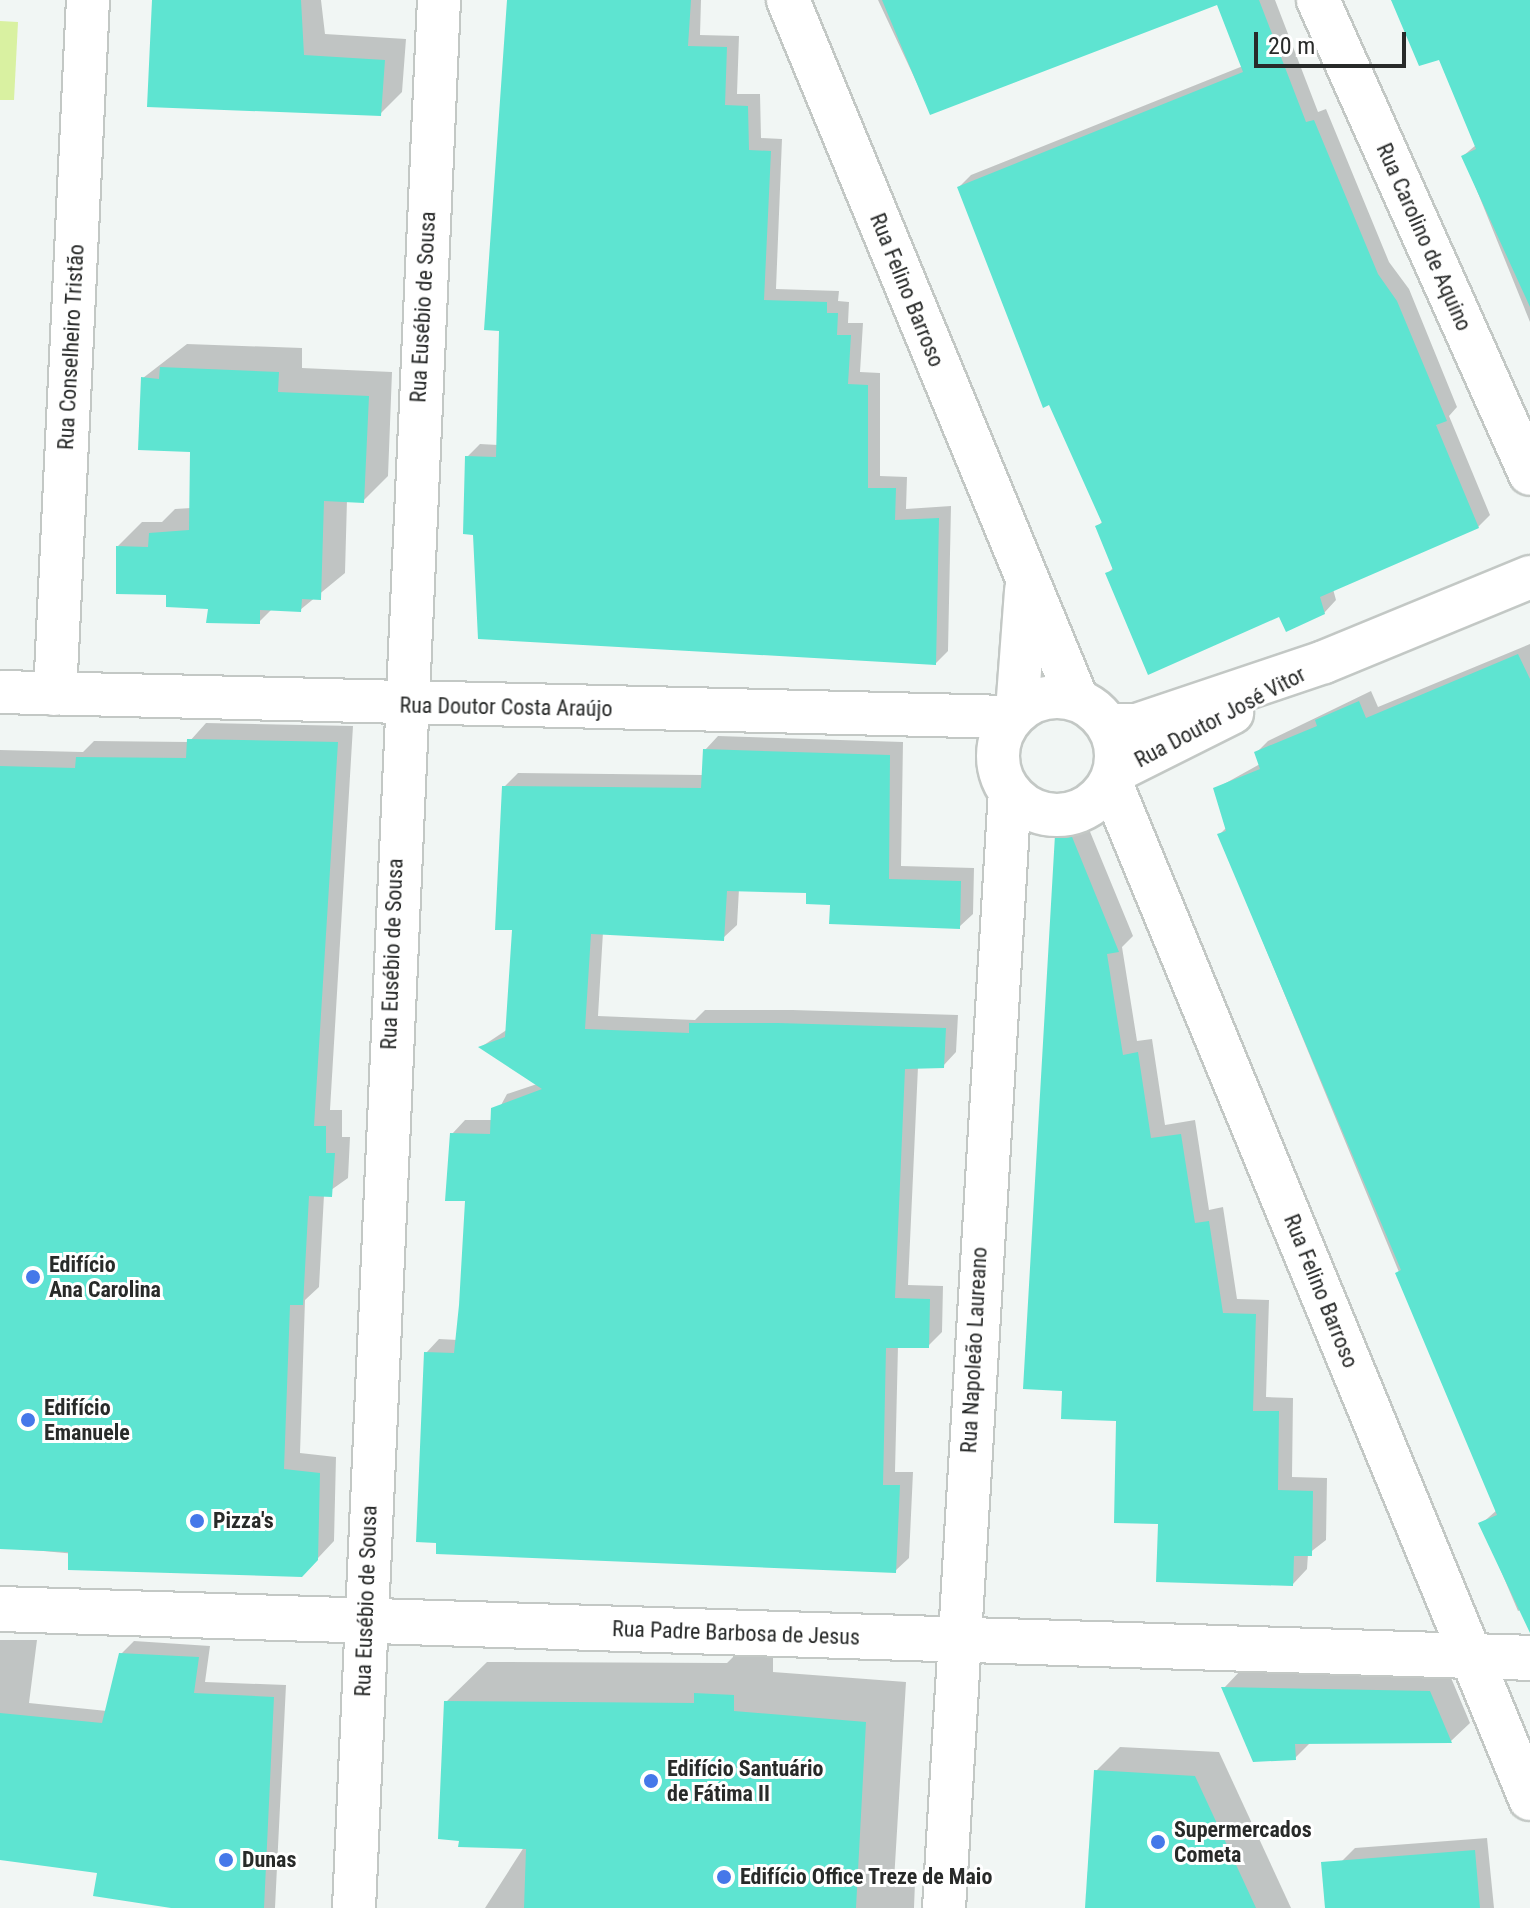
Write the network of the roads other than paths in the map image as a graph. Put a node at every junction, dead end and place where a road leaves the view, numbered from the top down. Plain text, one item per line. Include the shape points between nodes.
1 (88, 0) edge
2 (439, 0) edge
3 (788, 0) edge
4 (1318, 0) edge
5 (1530, 474) edge
6 (1530, 577) edge
7 (1027, 580) junction
8 (1324, 662) junction
9 (0, 692) edge
10 (55, 694) junction
11 (1077, 699) junction
12 (403, 705) junction
13 (1015, 714) junction
14 (1109, 725) junction
15 (1114, 777) junction
16 (1010, 792) junction
17 (0, 1609) edge
18 (365, 1619) junction
19 (957, 1640) junction
20 (1530, 1658) edge
21 (1473, 1659) junction
22 (1530, 1799) edge
23 (354, 1908) edge
24 (944, 1908) edge

1 - 10 street, Rua Conselheiro Tristão
2 - 12 street, Rua Eusébio de Sousa
3 - 7 street, Rua Felino Barroso
4 - 5 street, Rua Carolino de Aquino
6 - 8 street, Rua Doutor José Vitor
7 - 11 street, Rua Felino Barroso
7 - 13 street, Rua Felino Barroso
8 - 14 street, Rua Doutor José Vitor via 1137,725
8 - 15 street, Rua Doutor José Vitor
9 - 10 street, Rua Doutor Costa Araújo
10 - 12 street, Rua Doutor Costa Araújo
11 - 13 street via 1046,697
11 - 14 street
12 - 13 street, Rua Doutor Costa Araújo
12 - 18 street, Rua Eusébio de Sousa
13 - 16 street via 998,762
14 - 15 street
15 - 16 street via 1082,810 1063,815 1042,814
15 - 21 street, Rua Felino Barroso
16 - 19 street, Rua Napoleão Laureano
17 - 18 street, Rua Padre Barbosa de Jesus
18 - 19 street, Rua Padre Barbosa de Jesus
18 - 23 street, Rua Eusébio de Sousa
19 - 21 street, Rua Padre Barbosa de Jesus
19 - 24 street, Rua Napoleão Laureano
20 - 21 street, Rua Padre Barbosa de Jesus
21 - 22 street, Rua Felino Barroso

